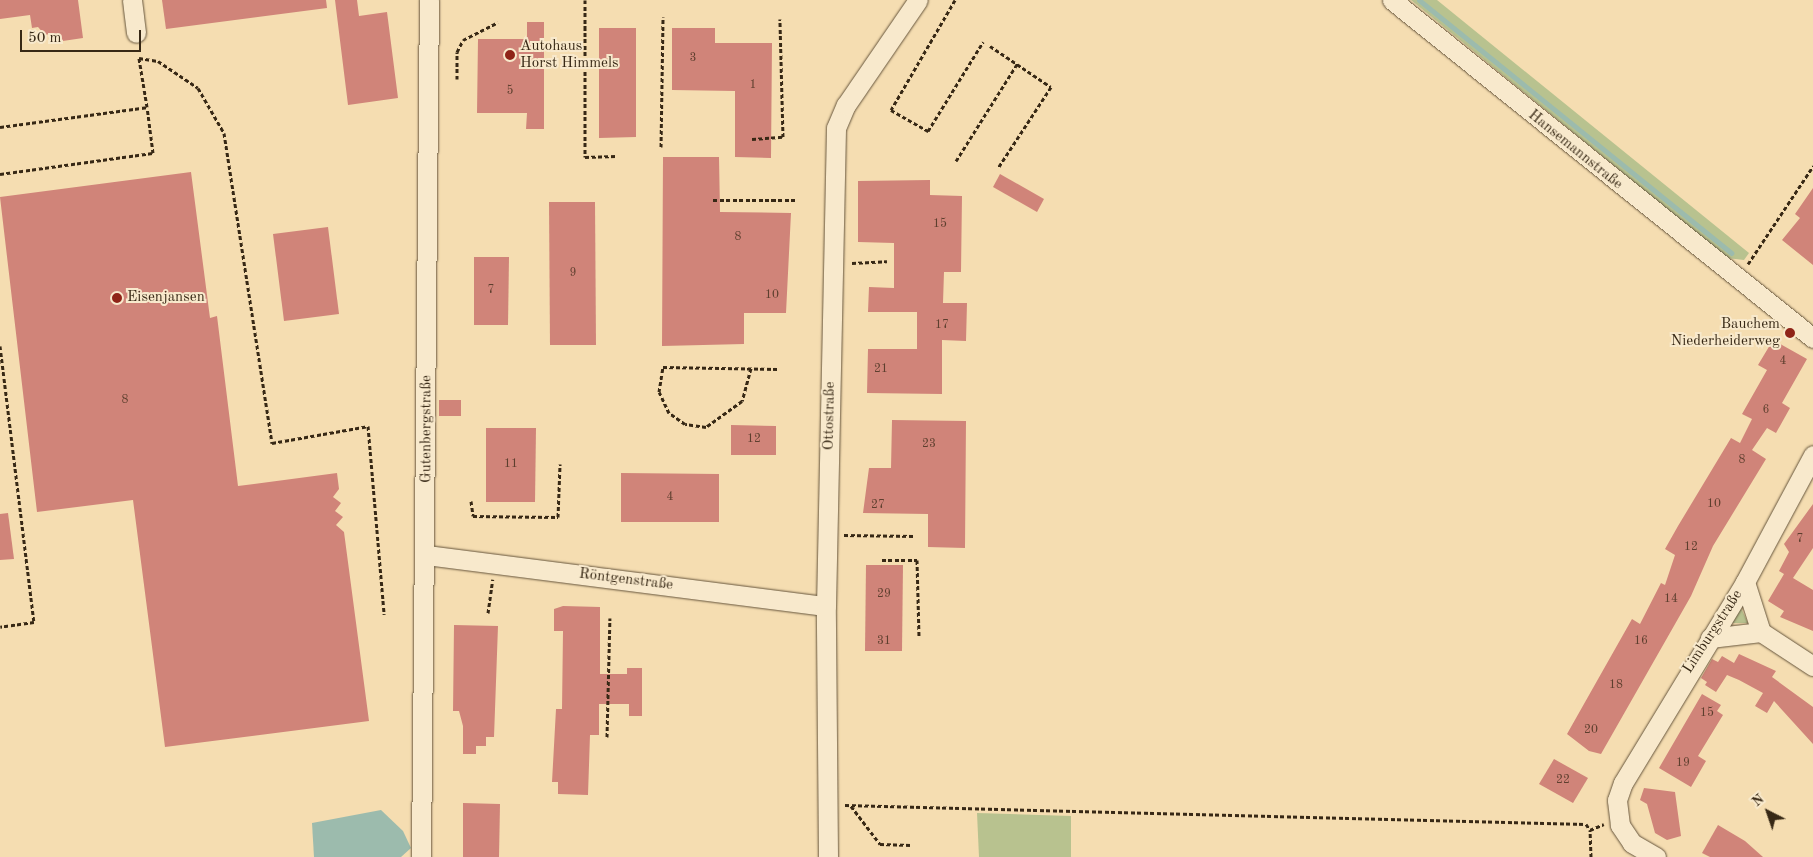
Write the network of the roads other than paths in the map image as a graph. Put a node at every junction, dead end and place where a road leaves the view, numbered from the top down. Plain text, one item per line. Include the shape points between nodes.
1 (132, 0) edge
2 (429, 0) edge
3 (1392, 0) edge
4 (909, 3) edge
5 (136, 33) dead end
6 (1813, 338) edge
7 (1813, 455) edge
8 (426, 554) junction
9 (1745, 582) junction
10 (826, 606) junction
11 (1761, 632) junction
12 (1710, 638) junction
13 (1813, 666) edge
14 (421, 857) edge
15 (828, 857) edge
16 (1656, 857) edge

1 - 5 street
2 - 8 street, Gutenbergstraße
3 - 6 street, Hansemannstraße
4 - 10 street, Ottostraße via 846,105 836,128
7 - 9 street, Limburgstraße
8 - 10 street, Röntgenstraße
8 - 14 street, Gutenbergstraße
9 - 11 street
9 - 12 street, Limburgstraße
10 - 15 street, Ottostraße
11 - 12 street
11 - 13 street
12 - 16 street, Limburgstraße via 1623,783 1617,814 1632,843

